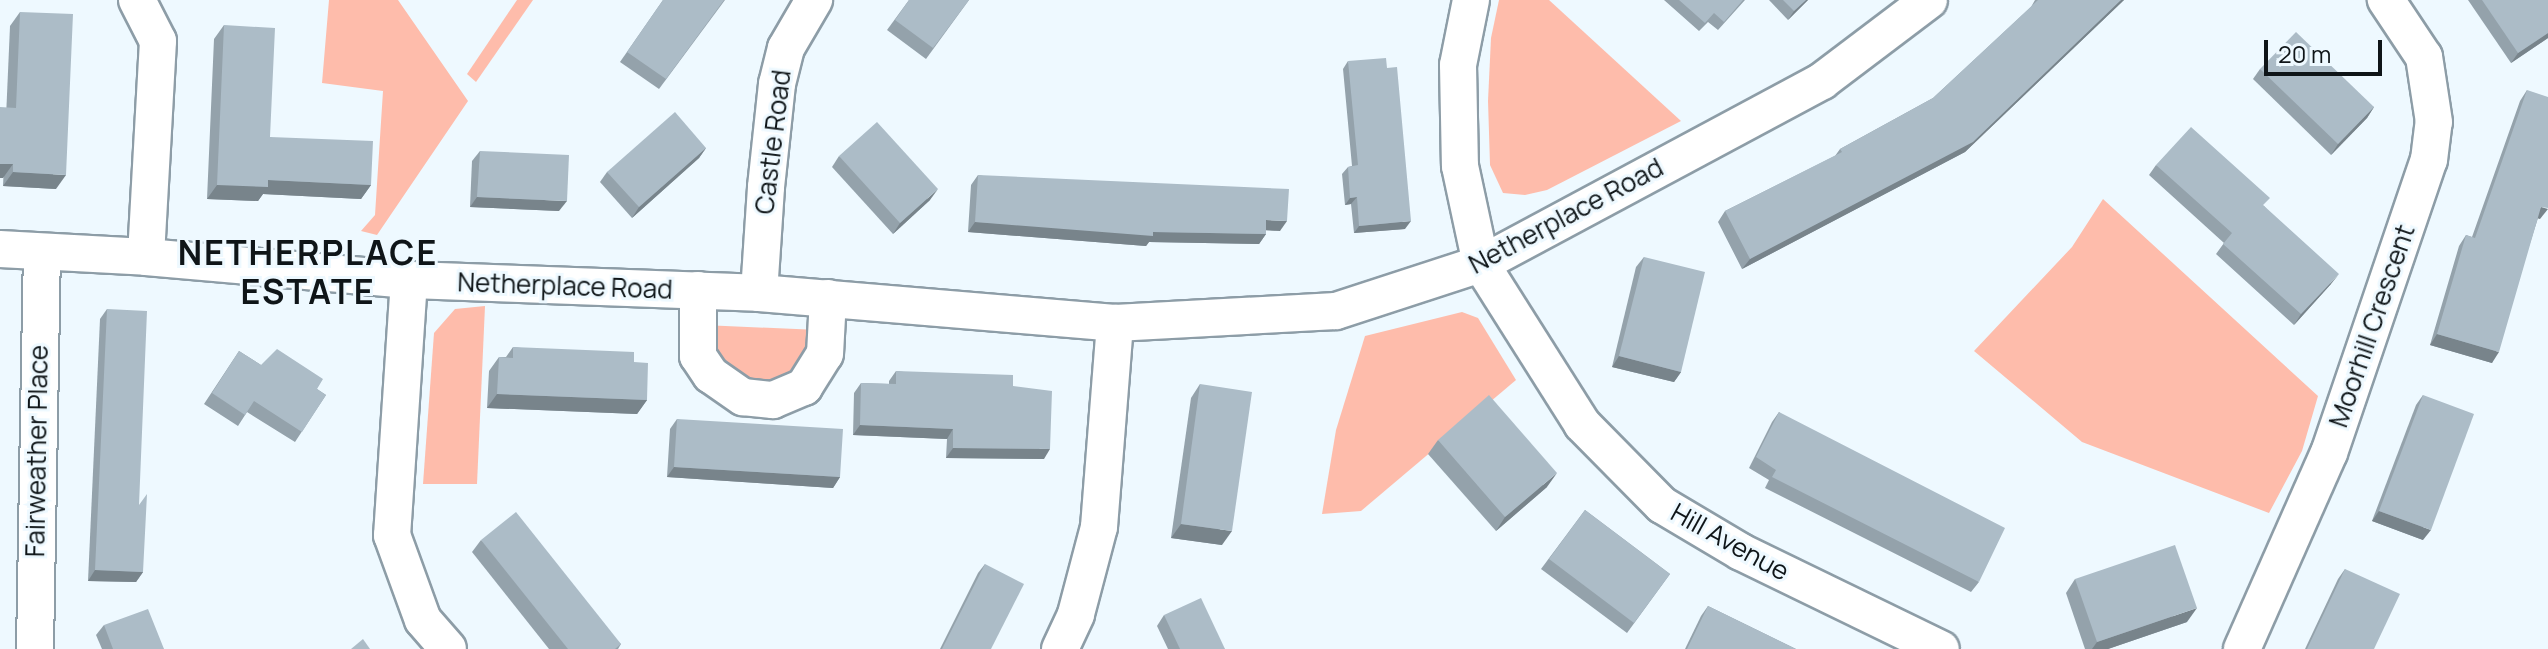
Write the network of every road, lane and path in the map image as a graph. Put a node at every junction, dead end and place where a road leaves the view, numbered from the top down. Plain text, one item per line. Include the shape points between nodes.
1 (137, 0) edge
2 (814, 0) edge
3 (1471, 0) edge
4 (1929, 0) edge
5 (2386, 0) edge
6 (0, 249) edge
7 (42, 252) junction
8 (146, 257) junction
9 (1481, 264) junction
10 (409, 280) junction
11 (698, 290) junction
12 (759, 293) junction
13 (828, 298) junction
14 (1115, 323) junction
15 (35, 649) edge
16 (448, 649) edge
17 (1060, 649) edge
18 (1941, 649) edge
19 (2242, 649) edge

1 - 8 street via 158,41
2 - 12 street, Castle Road via 786,48 777,84
3 - 9 street via 1458,65 1460,166
4 - 9 street, Netherplace Road via 1822,81
5 - 19 street, Moorhill Crescent via 2424,57 2434,122 2429,160 2329,453
6 - 7 street, Netherplace Road
7 - 8 street, Netherplace Road
7 - 15 street, Fairweather Place
8 - 10 street, Netherplace Road
9 - 14 street, Netherplace Road via 1336,311
9 - 18 street, Hill Avenue via 1582,424 1662,505 1741,552
10 - 11 street, Netherplace Road
10 - 16 street via 392,535 423,620
11 - 12 street, Netherplace Road
11 - 13 street, Netherplace Road via 698,356 711,375 743,397 773,400 804,387 825,354
12 - 13 street, Netherplace Road
13 - 14 street, Netherplace Road
14 - 17 street via 1099,527 1076,614

